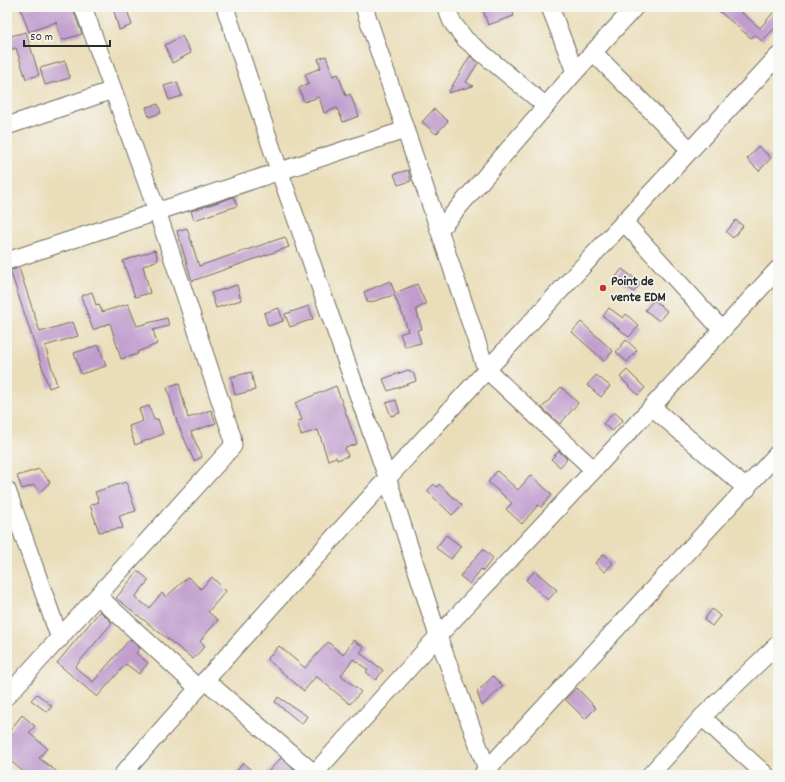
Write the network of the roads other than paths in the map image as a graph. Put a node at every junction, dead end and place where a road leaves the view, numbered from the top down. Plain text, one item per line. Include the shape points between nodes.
1 (83, 7) edge
2 (225, 7) edge
3 (364, 7) edge
4 (446, 7) edge
5 (550, 7) edge
6 (635, 7) edge
7 (593, 52) junction
8 (778, 56) edge
9 (575, 72) junction
10 (113, 90) junction
11 (546, 106) junction
12 (7, 126) edge
13 (405, 130) junction
14 (690, 150) junction
15 (279, 170) junction
16 (157, 211) junction
17 (624, 222) junction
18 (439, 230) junction
19 (7, 261) edge
20 (778, 269) edge
21 (722, 330) junction
22 (486, 369) junction
23 (652, 407) junction
24 (778, 454) edge
25 (594, 470) junction
26 (388, 480) junction
27 (747, 489) junction
28 (7, 490) edge
29 (98, 596) junction
30 (438, 636) junction
31 (60, 639) junction
32 (778, 644) edge
33 (201, 684) junction
34 (7, 696) edge
35 (702, 718) junction
36 (486, 773) edge
37 (314, 774) edge
38 (122, 775) edge
39 (650, 775) edge
40 (766, 775) edge

1 - 10 street
2 - 15 street
3 - 13 street
4 - 11 street via 452,22 465,39
5 - 9 street
6 - 7 street
7 - 9 street
7 - 14 street
8 - 14 street
9 - 11 street
10 - 12 street
10 - 16 street
11 - 18 street
13 - 15 street
13 - 18 street
14 - 17 street
15 - 16 street
15 - 26 street
16 - 19 street
16 - 29 street via 232,436 233,446
17 - 21 street
17 - 22 street
18 - 22 street
20 - 21 street
21 - 23 street
22 - 25 street
22 - 26 street
23 - 25 street
23 - 27 street
24 - 27 street
25 - 30 street
26 - 30 street
26 - 33 street
27 - 36 street
28 - 31 street
29 - 31 street
29 - 33 street
30 - 36 street
30 - 37 street
31 - 34 street
32 - 35 street
33 - 37 street
33 - 38 street
35 - 39 street
35 - 40 street

